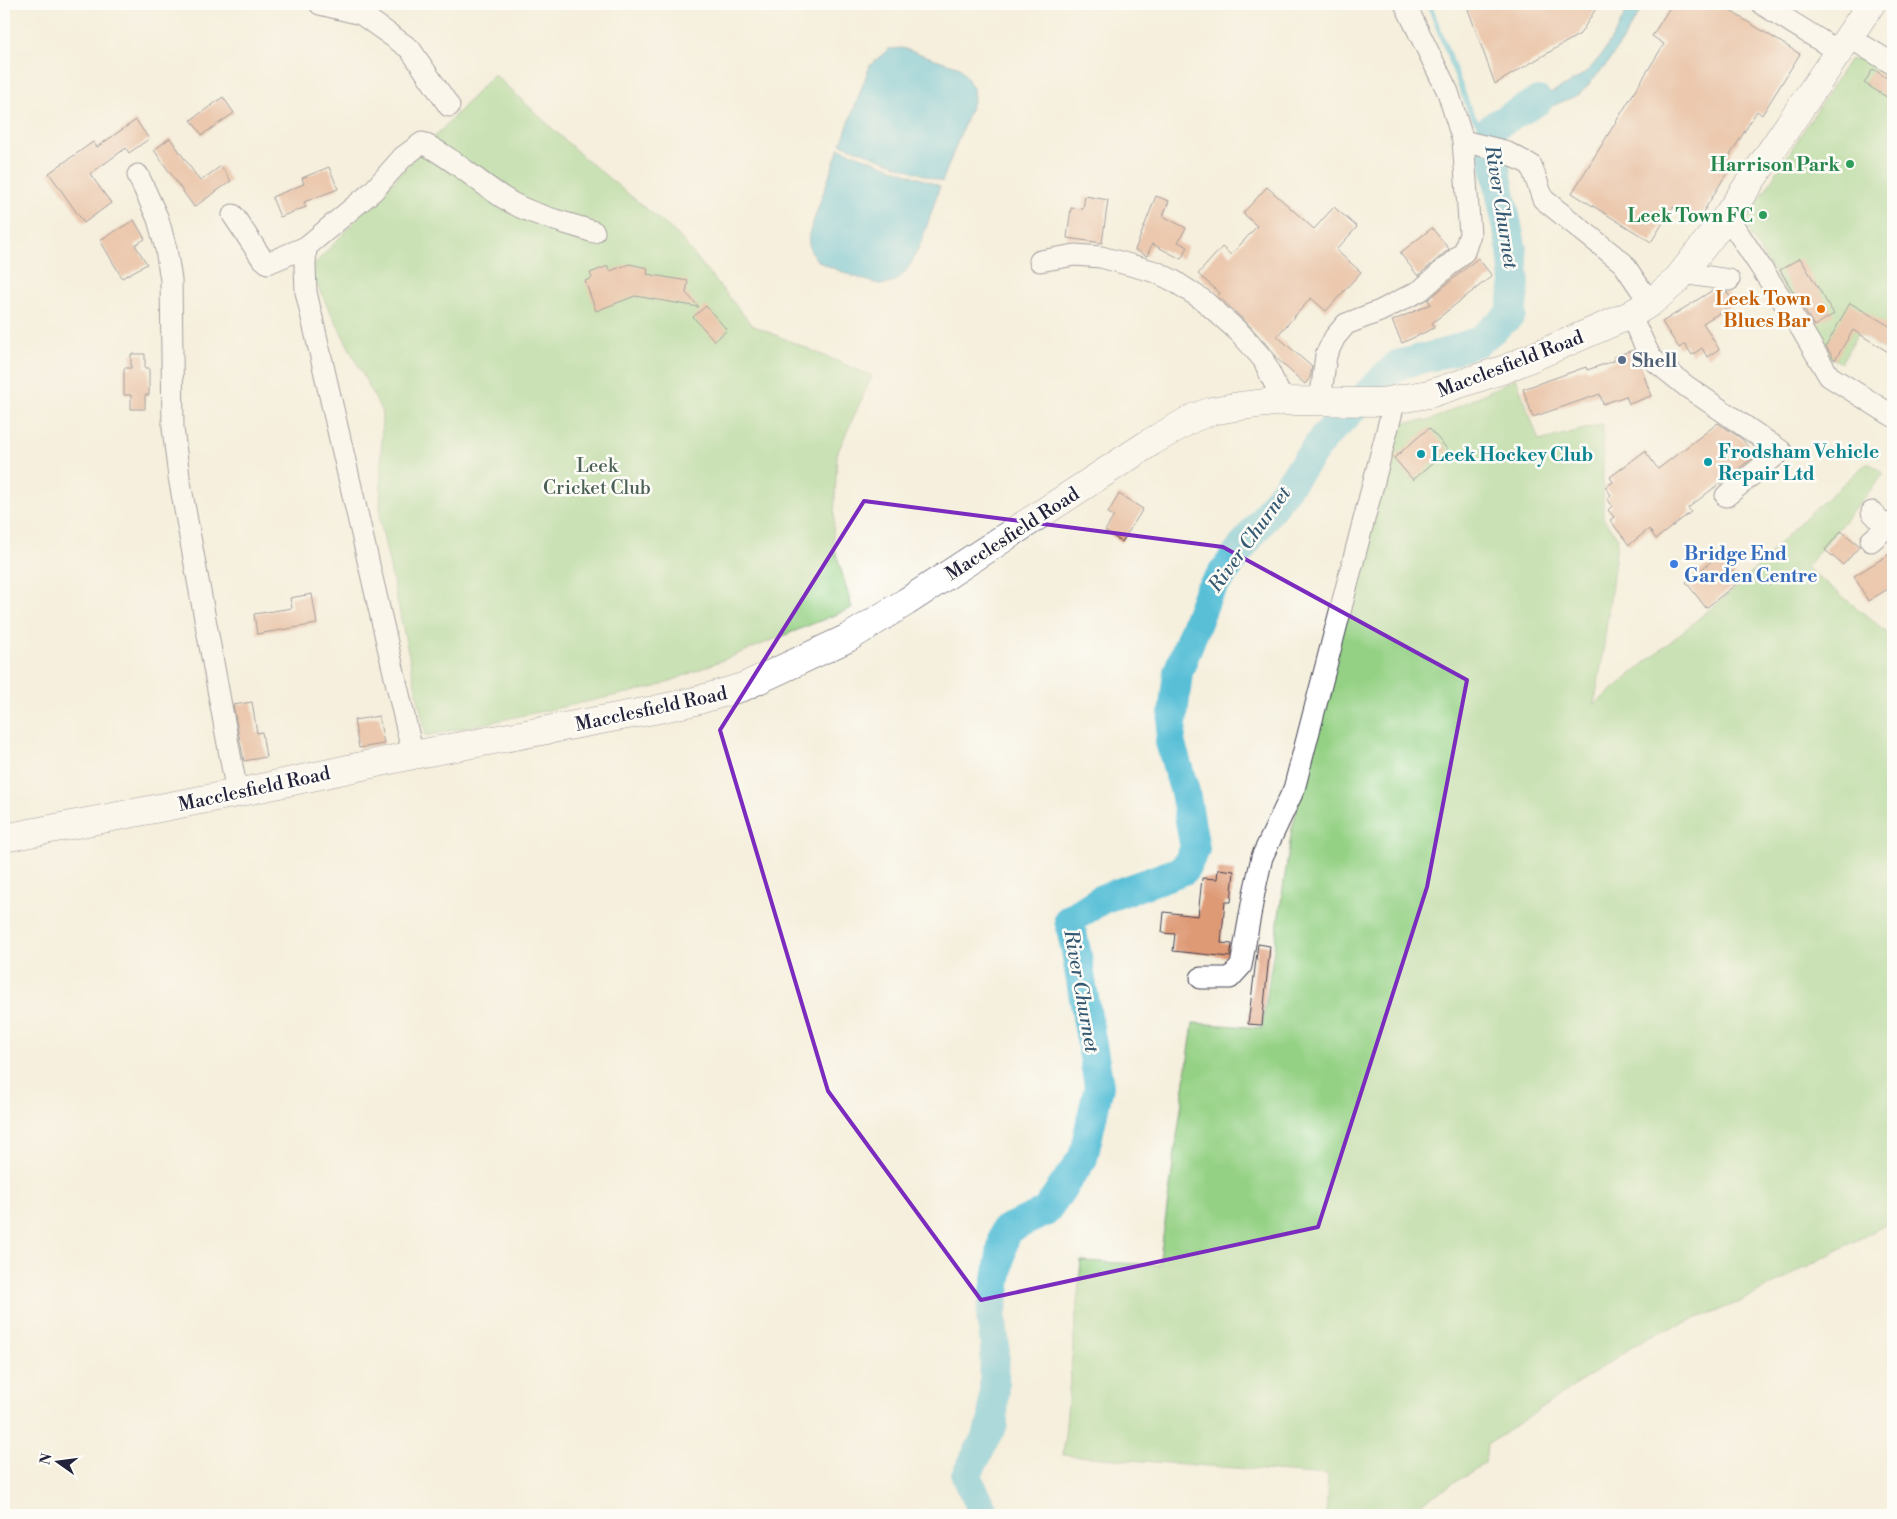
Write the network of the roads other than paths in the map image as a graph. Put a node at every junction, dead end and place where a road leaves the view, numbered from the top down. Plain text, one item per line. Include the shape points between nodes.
1 (320, 4) edge
2 (1405, 4) edge
3 (1762, 4) edge
4 (1871, 4) edge
5 (1844, 44) junction
6 (1893, 64) edge
7 (449, 106) dead end
8 (1471, 143) junction
9 (138, 175) dead end
10 (233, 215) dead end
11 (1727, 216) junction
12 (594, 232) dead end
13 (306, 247) junction
14 (1040, 261) dead end
15 (1682, 273) junction
16 (1729, 280) dead end
17 (1640, 309) junction
18 (1283, 401) junction
19 (1388, 401) junction
20 (1326, 402) junction
21 (1893, 416) edge
22 (1726, 496) dead end
23 (1872, 512) dead end
24 (1884, 530) edge
25 (413, 755) junction
26 (237, 793) junction
27 (4, 838) edge
28 (1201, 978) dead end

1 - 7 street via 361,14 410,49
2 - 8 street
3 - 5 street
4 - 5 highway, Macclesfield Road
5 - 6 street
5 - 11 highway, Macclesfield Road
8 - 17 street via 1504,151 1531,165 1543,199 1623,263
8 - 20 street via 1470,234 1464,252 1421,290 1346,324 1326,355
9 - 26 street via 158,219 171,280 173,428 179,477
10 - 13 street via 261,257 268,262
11 - 15 highway, Macclesfield Road
11 - 21 street via 1829,376
12 - 13 street via 516,205 422,142 373,191
13 - 25 street via 306,292
14 - 18 street via 1075,255 1101,256 1156,272 1174,281 1203,300 1240,333 1263,359
15 - 16 street
15 - 17 highway, Macclesfield Road
17 - 19 highway, Macclesfield Road via 1506,369 1429,394
17 - 22 street via 1652,358 1686,386 1781,451
18 - 20 highway, Macclesfield Road
18 - 25 highway, Macclesfield Road via 1212,411 1192,418 856,633 743,688 662,708
19 - 20 highway, Macclesfield Road
19 - 28 street via 1294,789 1262,857 1241,966 1230,978
23 - 24 street
25 - 26 highway, Macclesfield Road
26 - 27 highway, Macclesfield Road

